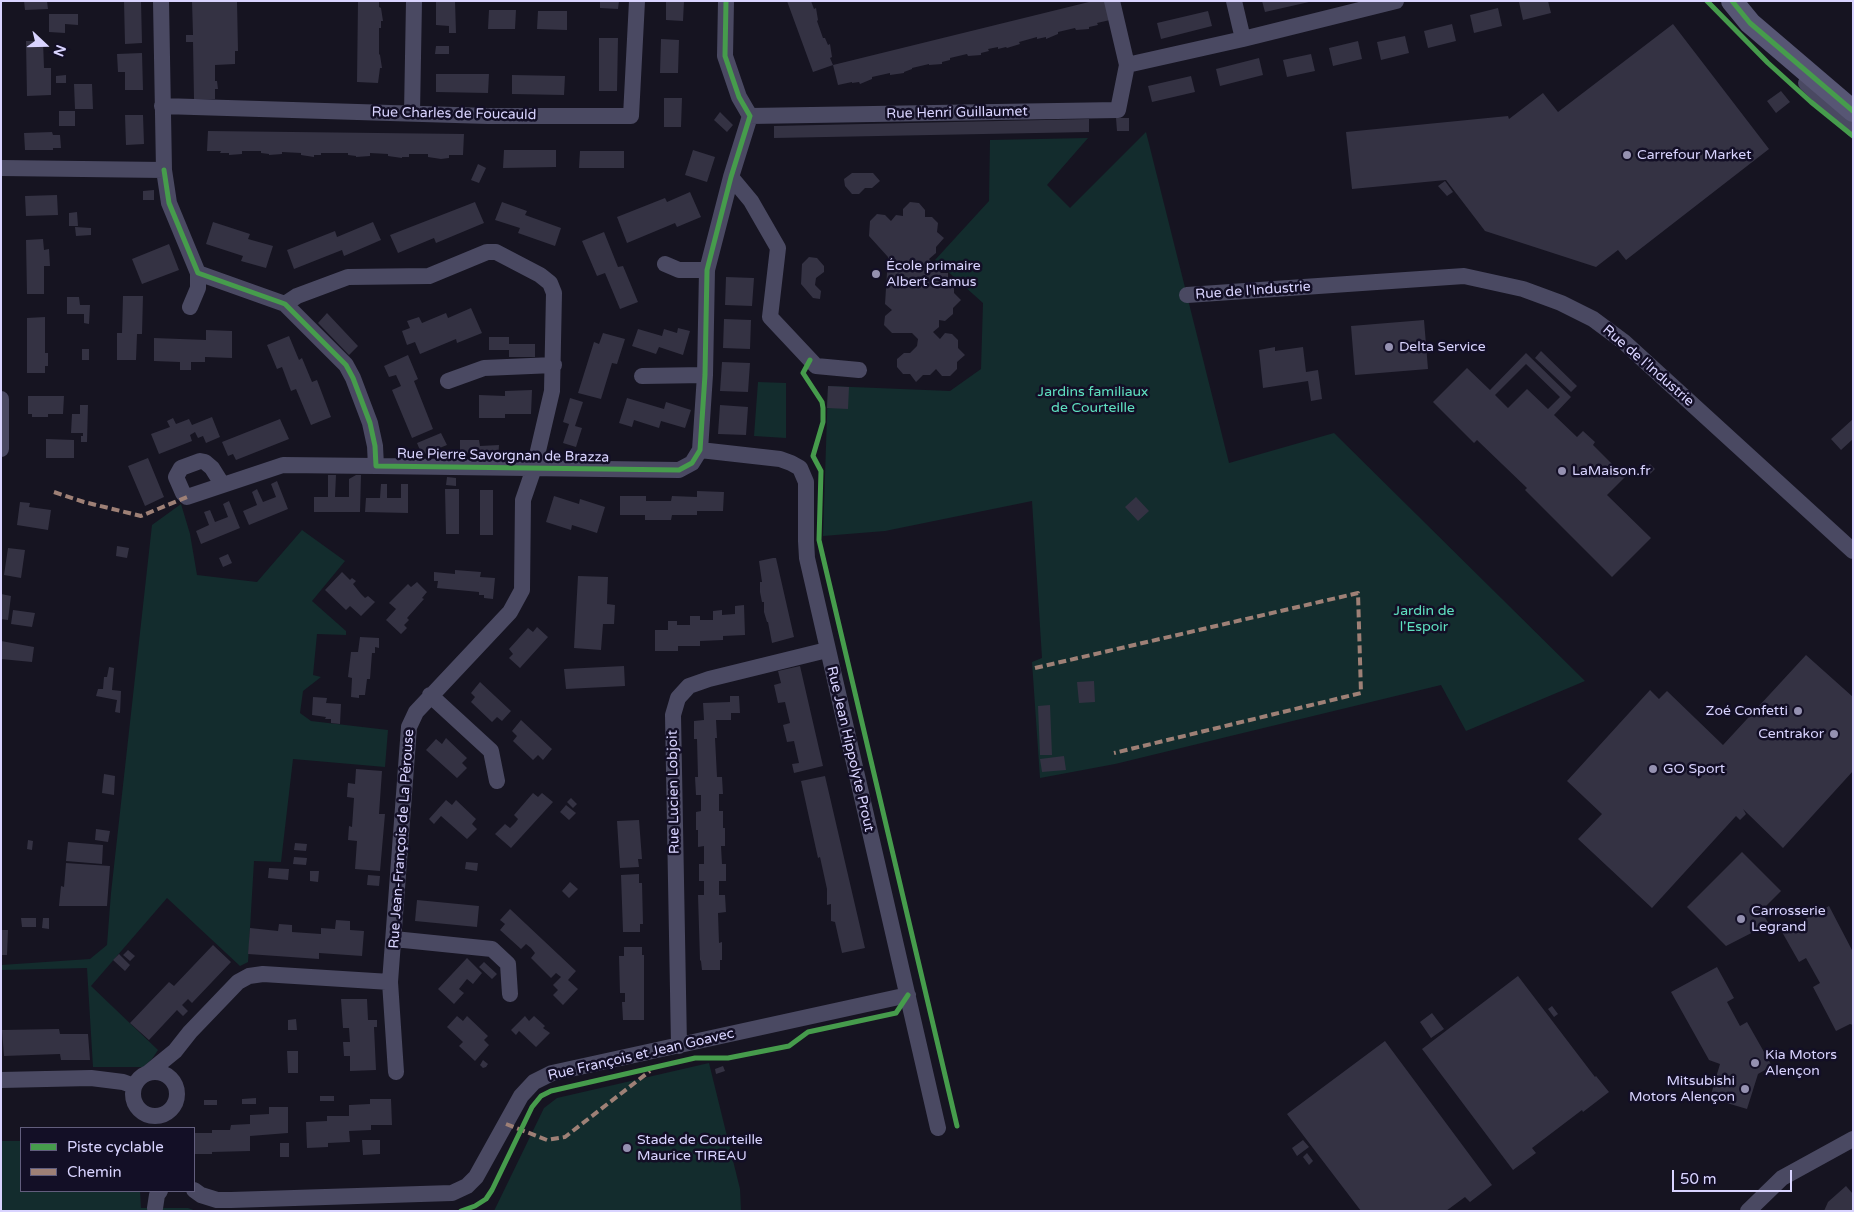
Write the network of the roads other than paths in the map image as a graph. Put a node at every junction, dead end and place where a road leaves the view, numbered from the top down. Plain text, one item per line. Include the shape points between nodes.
1 (161, 1) edge
2 (414, 1) edge
3 (637, 1) edge
4 (726, 1) edge
5 (1112, 1) edge
6 (1234, 1) edge
7 (1396, 1) edge
8 (1732, 1) edge
9 (1750, 23) junction
10 (1243, 39) junction
11 (1127, 65) junction
12 (162, 106) junction
13 (1853, 111) edge
14 (412, 113) junction
15 (750, 116) junction
16 (1853, 129) edge
17 (1, 168) edge
18 (164, 170) junction
19 (731, 177) junction
20 (665, 264) dead end
21 (707, 270) junction
22 (198, 273) junction
23 (1187, 295) dead end
24 (286, 304) junction
25 (190, 307) dead end
26 (554, 365) junction
27 (859, 370) dead end
28 (705, 375) junction
29 (642, 376) dead end
30 (448, 381) dead end
31 (1, 399) edge
32 (1, 449) edge
33 (696, 457) junction
34 (376, 466) junction
35 (534, 468) junction
36 (222, 484) dead end
37 (1853, 551) edge
38 (827, 650) junction
39 (430, 695) junction
40 (497, 781) dead end
41 (394, 939) junction
42 (390, 982) junction
43 (510, 994) dead end
44 (908, 995) junction
45 (679, 1046) junction
46 (175, 1051) junction
47 (396, 1072) dead end
48 (148, 1073) junction
49 (171, 1079) junction
50 (1, 1080) edge
51 (134, 1086) junction
52 (157, 1122) edge
53 (938, 1128) dead end
54 (1853, 1139) edge
55 (195, 1191) edge
56 (159, 1192) edge
57 (155, 1208) dead end
58 (1748, 1211) edge

1 - 12 street
2 - 14 street
3 - 14 street, Rue Charles de Foucauld via 631,116
4 - 15 street via 725,56
5 - 11 street, Rue Henri Guillaumet
6 - 10 street
7 - 10 street
8 - 9 main road
9 - 13 main road
9 - 16 street
10 - 11 street
11 - 15 street, Rue Henri Guillaumet via 1118,110
12 - 14 street, Rue Charles de Foucauld
12 - 18 street
15 - 19 street
17 - 18 street
18 - 22 street via 168,203
19 - 21 street
19 - 27 street via 751,201 778,248 770,317 816,366
20 - 21 street via 679,270
21 - 28 street
22 - 24 street, Rue Pierre Savorgnan de Brazza
22 - 25 street via 198,288
23 - 37 street, Rue de l'Industrie via 1464,276 1523,289 1561,303 1593,318 1624,342
24 - 26 street, Rue Jean-François de La Pérouse via 297,296 348,277 429,276 486,252 496,252 550,283 554,293
24 - 34 street, Rue Pierre Savorgnan de Brazza via 346,365 354,378 370,423
26 - 30 street via 484,368
26 - 35 street, Rue Jean-François de La Pérouse via 552,391
28 - 29 street
28 - 33 street
31 - 32 street
33 - 35 street, Rue Pierre Savorgnan de Brazza via 679,470
33 - 38 street, Rue Jean Hippolyte Prout via 780,459 800,468 806,482 807,558
34 - 35 street, Rue Pierre Savorgnan de Brazza
34 - 36 street via 283,465
35 - 39 street, Rue Jean-François de La Pérouse via 523,500 522,590 510,612
38 - 44 street, Rue Jean Hippolyte Prout
38 - 45 street, Rue Lucien Lobjoit via 709,679 689,686 678,698 673,715
39 - 40 street via 491,751
39 - 41 street, Rue Jean-François de La Pérouse via 409,727
41 - 42 street, Rue Jean-François de La Pérouse
41 - 43 street via 492,949 508,964
42 - 46 street via 263,974 249,976 238,982
42 - 47 street, Rue Jean-François de La Pérouse
44 - 45 street, Rue François et Jean Goavec
44 - 53 street, Rue Jean Hippolyte Prout
45 - 55 street, Rue François et Jean Goavec via 552,1073 534,1082 521,1096 476,1177 452,1193 217,1200
46 - 48 street
46 - 49 street
48 - 49 street via 164,1074
48 - 51 street
49 - 52 street via 177,1094 175,1102
50 - 51 street via 91,1078
51 - 52 street via 135,1104
54 - 58 street via 1782,1178
56 - 57 street

